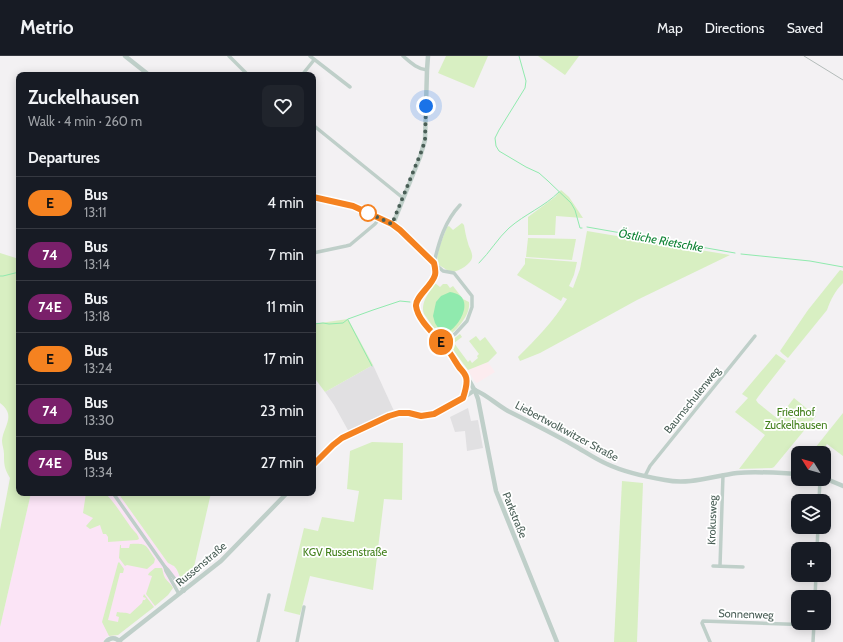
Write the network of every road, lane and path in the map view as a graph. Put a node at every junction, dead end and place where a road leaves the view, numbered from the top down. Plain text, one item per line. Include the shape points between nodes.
1 (125, 56) edge
2 (229, 56) edge
3 (310, 56) edge
4 (403, 56) edge
5 (428, 56) edge
6 (314, 60) junction
7 (427, 70) junction
8 (145, 72) edge
9 (245, 72) edge
10 (304, 72) edge
11 (350, 87) dead end
12 (316, 127) edge
13 (316, 198) edge
14 (402, 198) junction
15 (460, 205) dead end
16 (379, 219) junction
17 (392, 224) junction
18 (316, 252) edge
19 (434, 263) junction
20 (755, 336) dead end
21 (441, 343) junction
22 (467, 377) junction
23 (475, 390) junction
24 (463, 398) junction
25 (316, 459) edge
26 (791, 474) edge
27 (723, 475) junction
28 (645, 476) junction
29 (831, 481) edge
30 (843, 486) edge
31 (115, 496) edge
32 (284, 496) edge
33 (713, 566) dead end
34 (720, 566) junction
35 (165, 567) junction
36 (742, 567) dead end
37 (184, 591) junction
38 (179, 594) junction
39 (269, 595) dead end
40 (304, 607) dead end
41 (791, 623) edge
42 (814, 630) edge
43 (106, 642) edge
44 (120, 642) edge
45 (258, 642) edge
46 (297, 642) edge
47 (557, 642) edge
48 (710, 642) edge
49 (813, 642) edge

1 - 8 street
2 - 9 street
3 - 6 street
4 - 7 street via 416,67
5 - 7 street
6 - 10 street
6 - 11 street
7 - 14 street via 425,140
12 - 14 street
13 - 16 street via 353,206
14 - 17 street
15 - 19 street via 445,228
16 - 17 street
16 - 18 street via 350,245
17 - 19 street
19 - 21 street via 434,277 416,306 425,324
19 - 21 street via 443,270 454,273 472,296 469,318 454,335
20 - 28 street, Baumschulenweg via 650,466
21 - 22 street
22 - 23 street
22 - 24 street
23 - 24 street
23 - 28 street, Liebertwolkwitzer Straße via 596,459
23 - 47 street, Parkstraße via 496,491
24 - 25 street via 434,414 421,416 399,413 389,416 342,438
26 - 27 street, Liebertwolkwitzer Straße via 751,472
27 - 28 street, Liebertwolkwitzer Straße via 681,482
27 - 34 street, Krokusweg
29 - 30 street
31 - 35 street
32 - 37 street, Russenstraße via 221,561
33 - 34 street
34 - 36 street
35 - 37 street
35 - 38 street
37 - 38 street, Russenstraße
38 - 44 street, Russenstraße
39 - 45 street
40 - 46 street
41 - 48 street, Sonnenweg via 703,621
42 - 49 street
43 - 44 street via 115,638

